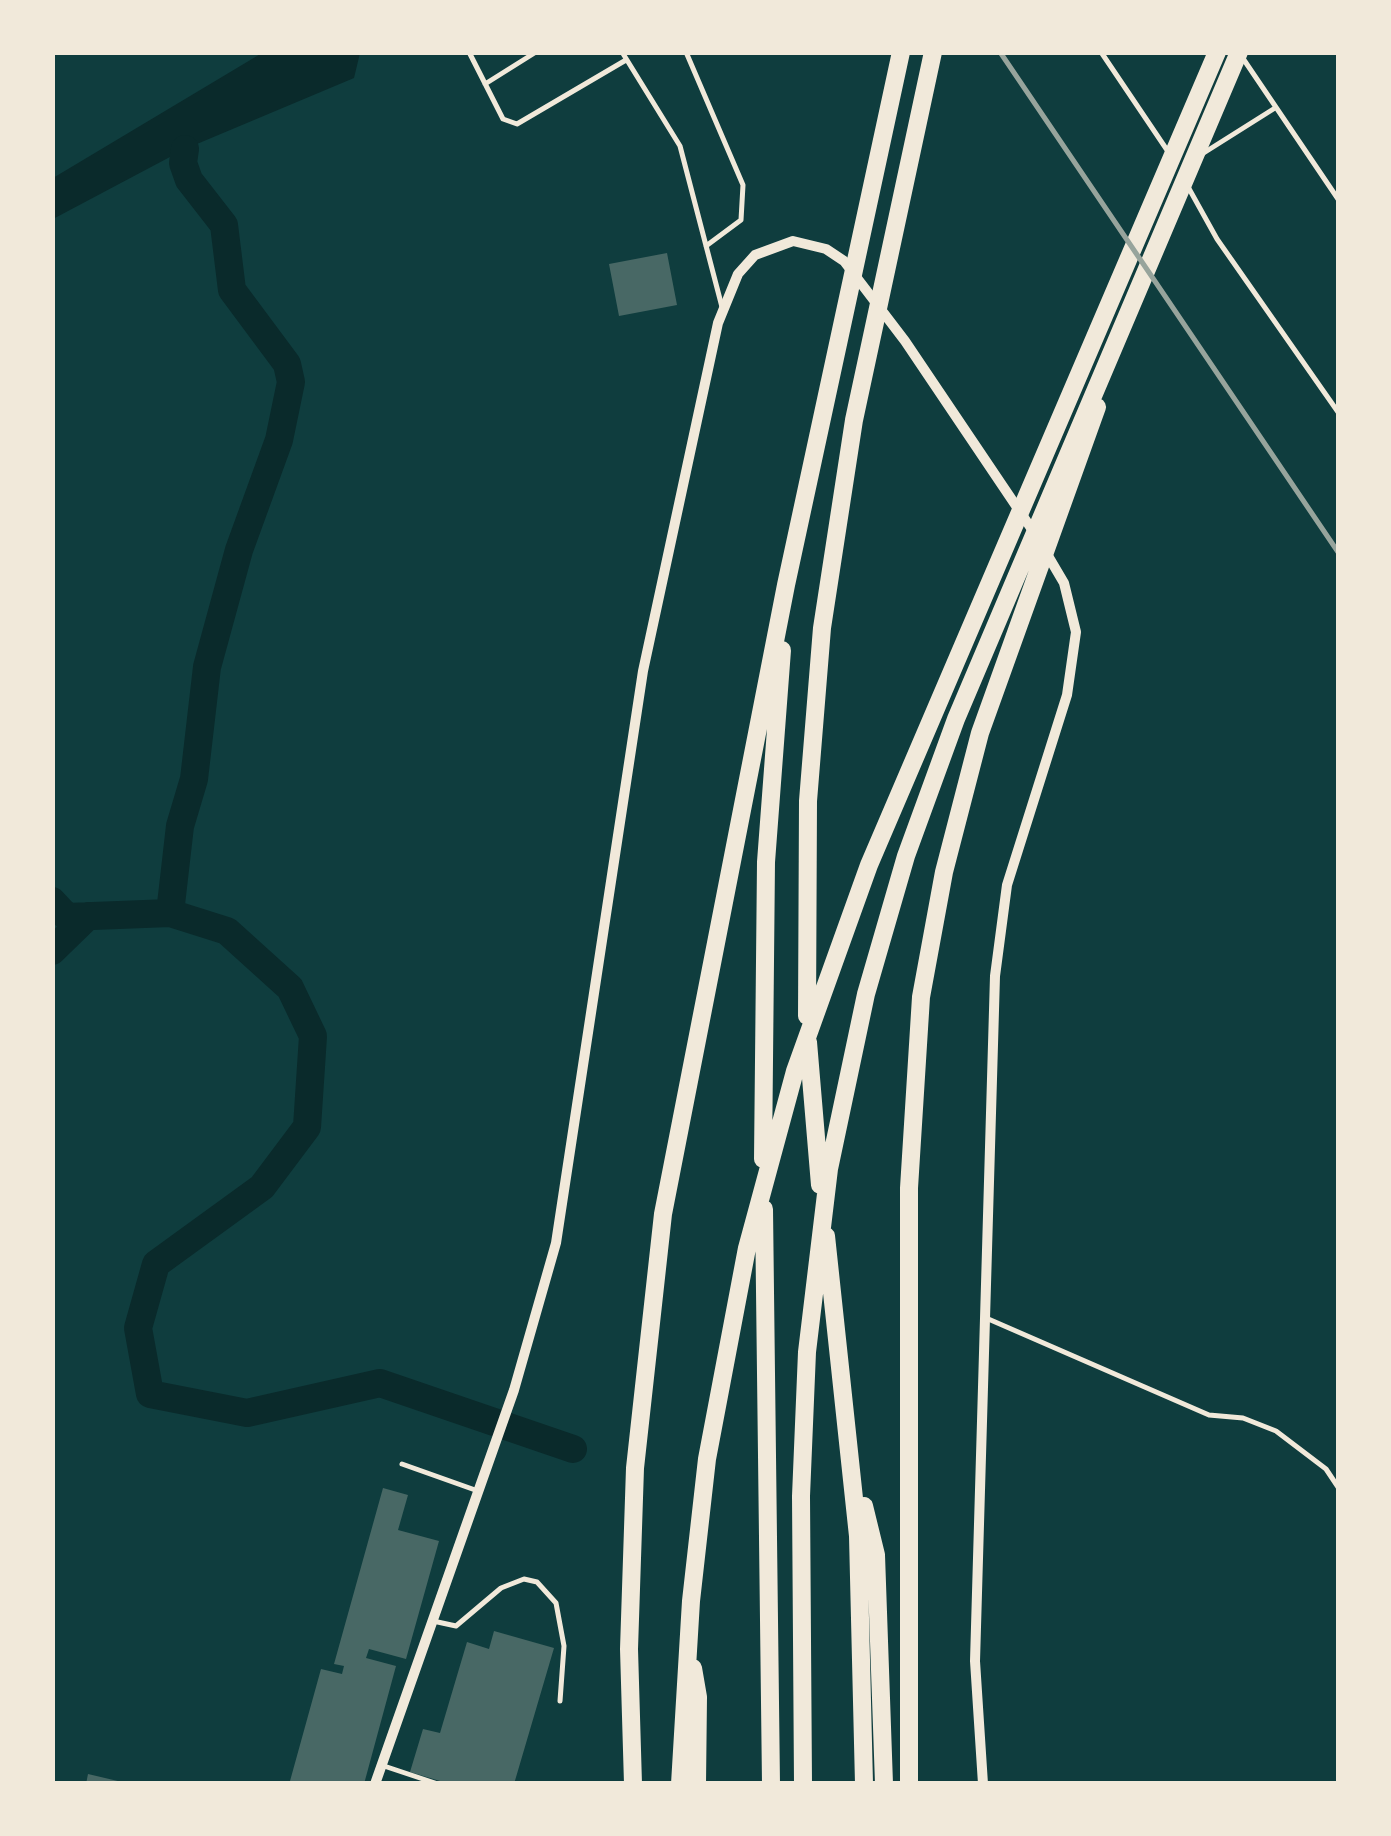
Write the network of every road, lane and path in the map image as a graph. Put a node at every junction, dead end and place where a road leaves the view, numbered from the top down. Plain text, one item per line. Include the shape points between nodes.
1 (468, 52) edge
2 (536, 52) edge
3 (622, 52) edge
4 (686, 52) edge
5 (900, 52) edge
6 (932, 52) edge
7 (1101, 52) edge
8 (1216, 52) edge
9 (1239, 52) edge
10 (626, 60) junction
11 (485, 84) junction
12 (1275, 108) junction
13 (1178, 169) junction
14 (1338, 199) edge
15 (706, 246) junction
16 (722, 310) junction
17 (1108, 358) junction
18 (1338, 412) edge
19 (786, 585) junction
20 (984, 1317) junction
21 (850, 1451) junction
22 (402, 1464) dead end
23 (1338, 1487) edge
24 (478, 1491) junction
25 (431, 1621) junction
26 (688, 1638) junction
27 (560, 1700) dead end
28 (382, 1765) junction
29 (375, 1784) edge
30 (438, 1784) edge
31 (633, 1784) edge
32 (680, 1784) edge
33 (697, 1784) edge
34 (771, 1784) edge
35 (803, 1784) edge
36 (864, 1784) edge
37 (884, 1784) edge
38 (909, 1784) edge
39 (983, 1784) edge

1 - 11 lane
2 - 11 lane
3 - 10 lane
4 - 15 lane via 743,185 741,220
5 - 19 highway
6 - 21 highway via 841,490 818,662 805,907 815,1136
7 - 13 lane
8 - 26 highway via 830,964 739,1283 702,1495
9 - 12 lane
9 - 17 highway
10 - 11 lane via 517,124 504,119
10 - 15 lane via 680,146
12 - 13 lane
12 - 14 lane
13 - 18 lane via 1217,239
15 - 16 lane
16 - 20 street via 738,274 774,244 814,244 844,261 1042,546 1073,608 1074,666 1017,843 1000,929
16 - 24 street via 626,764 564,1210
17 - 35 highway via 942,753 888,912 842,1099 812,1298 801,1477
17 - 38 highway via 1092,430 984,720 927,958 915,1070 909,1256
19 - 31 highway via 653,1284 631,1559
19 - 34 highway via 762,978
20 - 23 lane via 1209,1415 1243,1418 1276,1432 1326,1469
20 - 39 street via 975,1661
21 - 36 highway via 862,1609
21 - 37 highway via 876,1555
22 - 24 lane
24 - 25 street
25 - 27 lane via 456,1626 500,1588 524,1578 537,1582 556,1603 564,1646
25 - 28 street
26 - 32 highway
26 - 33 highway via 698,1696
28 - 29 street
28 - 30 lane

